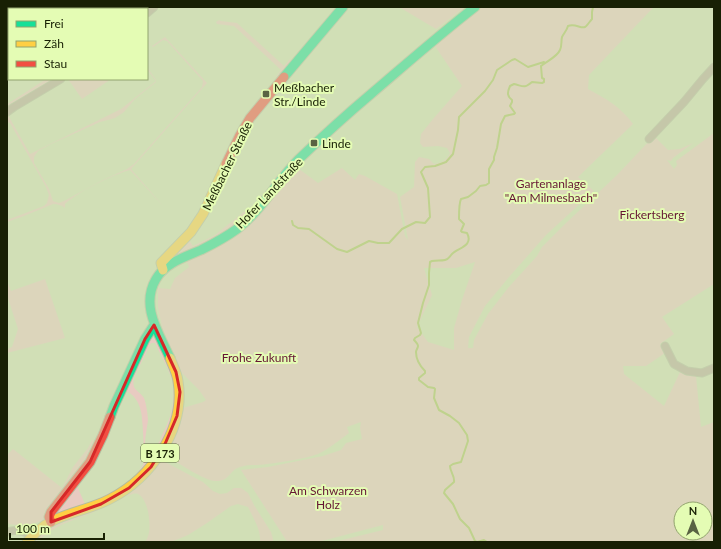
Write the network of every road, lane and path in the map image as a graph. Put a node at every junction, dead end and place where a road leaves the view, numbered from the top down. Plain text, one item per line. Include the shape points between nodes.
1 (343, 7) edge
2 (475, 7) edge
3 (714, 67) edge
4 (59, 80) edge
5 (7, 112) edge
6 (649, 139) dead end
7 (163, 270) junction
8 (154, 325) junction
9 (666, 346) dead end
10 (714, 368) edge
11 (51, 522) junction
12 (7, 532) edge
13 (30, 539) edge

1 - 7 main road, Meßbacher Straße via 250,118 203,214 190,232 160,263
2 - 7 main road, Hofer Landstraße / B 173 via 349,113 294,165 247,221 217,242
3 - 6 street
4 - 5 street
7 - 8 main road, Hofer Landstraße / B 173 via 151,289 150,308
8 - 11 main road via 145,338 90,462 51,512
8 - 11 main road, Hofer Landstraße / B 173 via 178,377 180,392 177,416 165,444 151,467 129,488 101,504
9 - 10 street via 674,364 687,371 702,373
11 - 13 main road, Hofer Landstraße / B 173
12 - 13 street via 20,530 26,532

